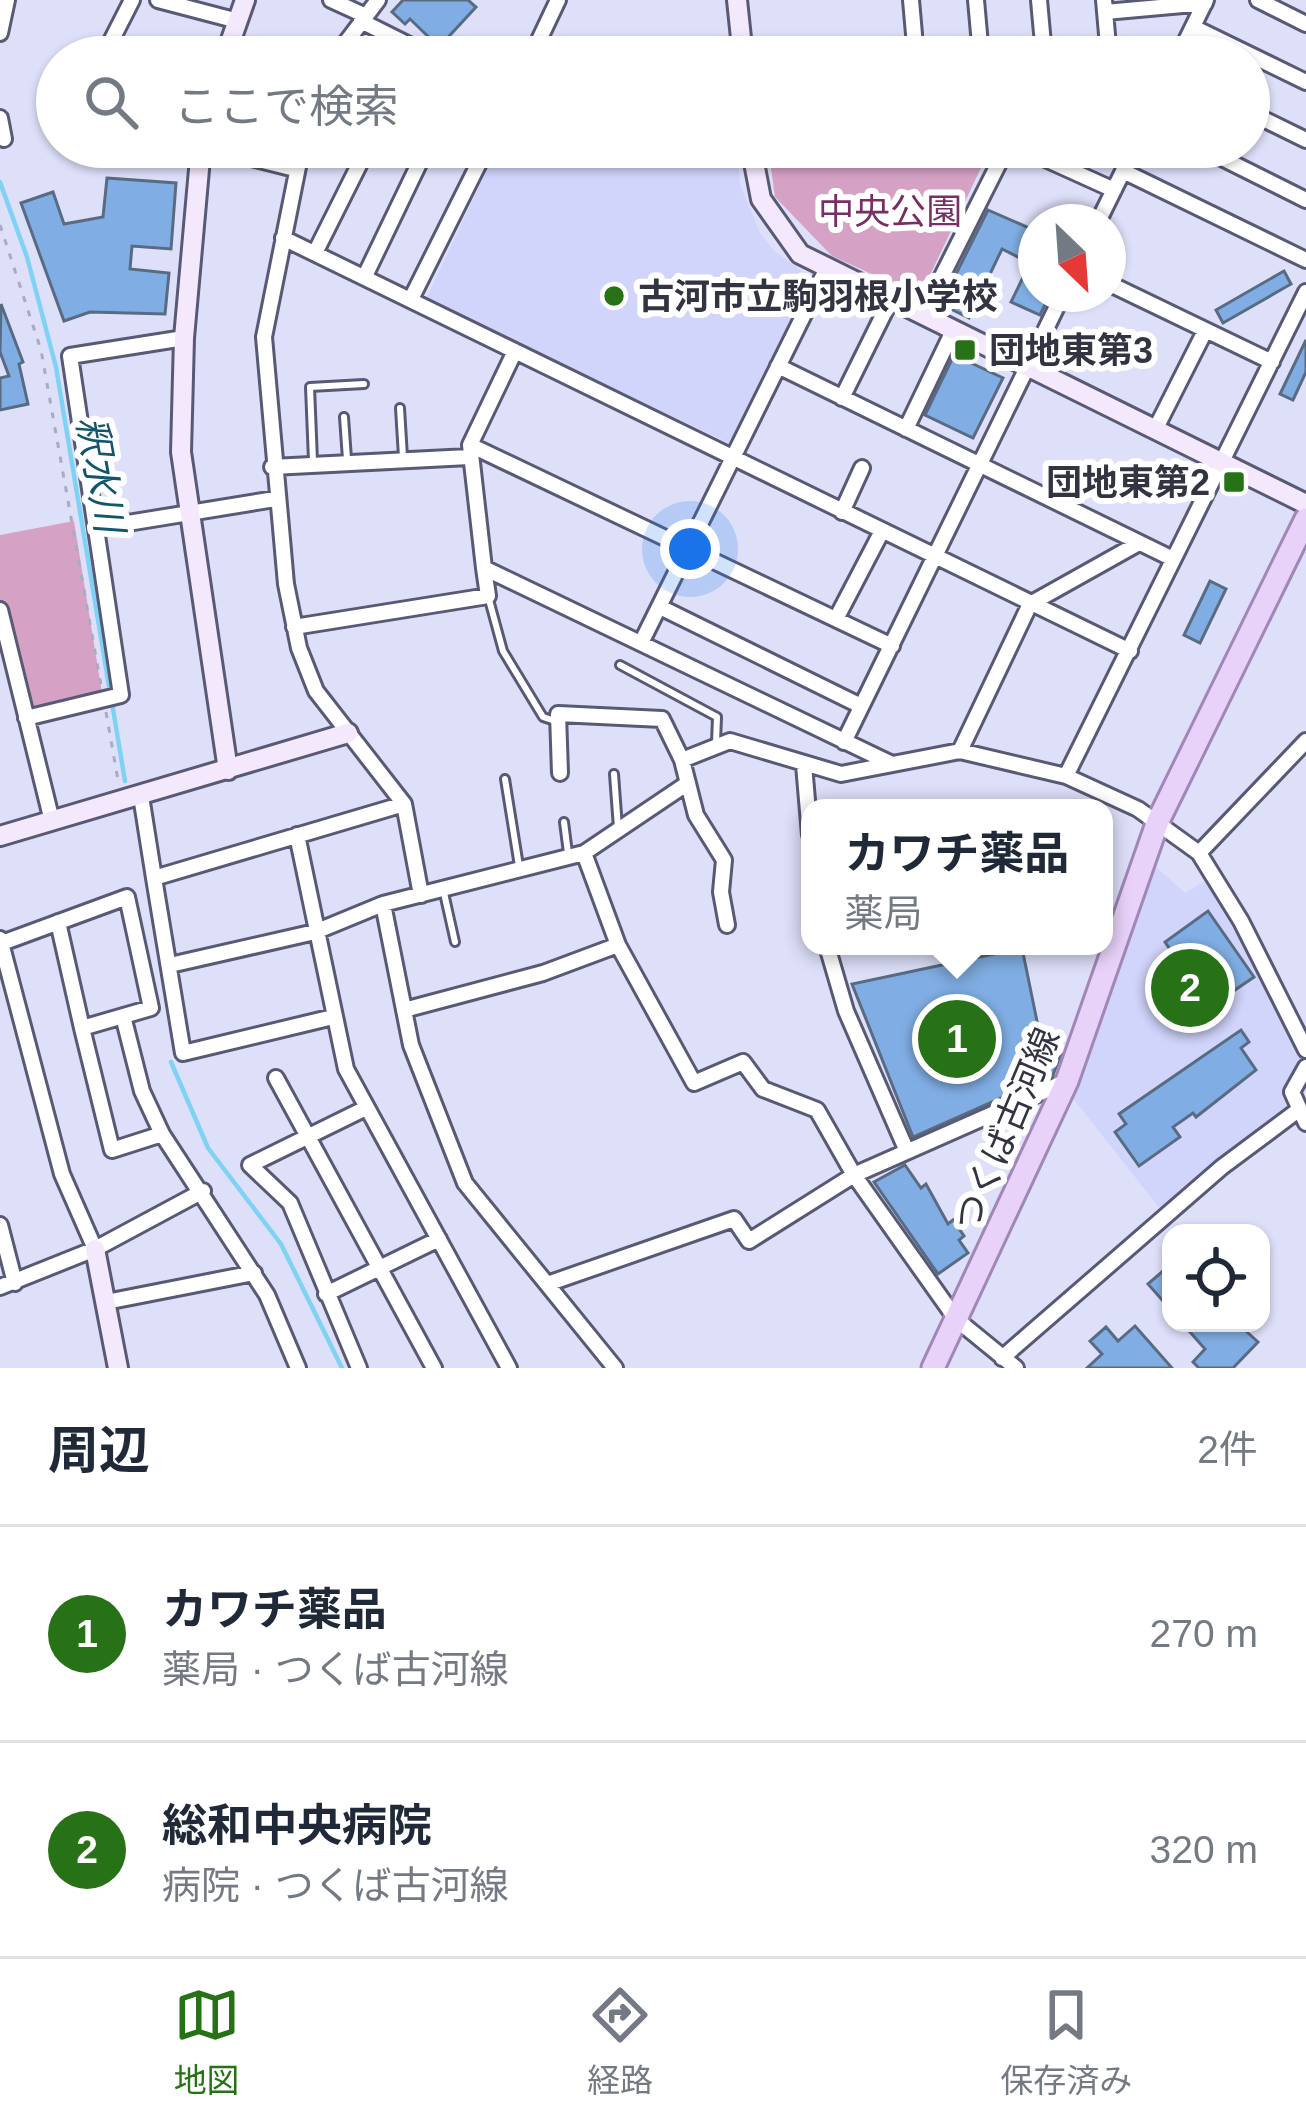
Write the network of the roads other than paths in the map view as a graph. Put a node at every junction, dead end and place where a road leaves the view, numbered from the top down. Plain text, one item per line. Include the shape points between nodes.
1 (7, 0) edge
2 (132, 0) edge
3 (158, 0) edge
4 (245, 0) edge
5 (331, 0) edge
6 (378, 0) edge
7 (558, 0) edge
8 (737, 0) edge
9 (911, 0) edge
10 (976, 0) edge
11 (1039, 0) edge
12 (1258, 0) edge
13 (1205, 1) edge
14 (1168, 3) edge
15 (1104, 6) edge
16 (363, 18) junction
17 (238, 21) junction
18 (1306, 24) edge
19 (1193, 27) junction
20 (0, 33) edge
21 (114, 36) edge
22 (233, 36) edge
23 (350, 36) edge
24 (389, 36) edge
25 (541, 36) edge
26 (740, 36) edge
27 (914, 36) edge
28 (979, 36) edge
29 (1042, 36) edge
30 (1107, 36) edge
31 (1188, 36) edge
32 (1211, 36) edge
33 (1270, 64) edge
34 (1306, 82) edge
35 (0, 118) edge
36 (1270, 122) edge
37 (4, 139) dead end
38 (1306, 140) edge
39 (201, 168) edge
40 (288, 168) edge
41 (358, 168) edge
42 (417, 168) edge
43 (476, 168) edge
44 (755, 168) edge
45 (996, 168) edge
46 (1065, 168) edge
47 (1124, 168) edge
48 (1242, 168) edge
49 (296, 170) joint
50 (1123, 171) junction
51 (1114, 190) junction
52 (1306, 200) edge
53 (1107, 204) edge
54 (283, 238) junction
55 (315, 253) junction
56 (1306, 260) edge
57 (826, 270) junction
58 (365, 277) junction
59 (1306, 292) edge
60 (1126, 293) edge
61 (411, 299) junction
62 (890, 301) junction
63 (1054, 312) edge
64 (922, 316) junction
65 (953, 331) junction
66 (1205, 331) junction
67 (184, 338) junction
68 (515, 351) junction
69 (1272, 362) junction
70 (778, 366) junction
71 (1028, 368) junction
72 (364, 384) dead end
73 (842, 398) junction
74 (400, 408) dead end
75 (344, 416) dead end
76 (906, 429) junction
77 (1155, 430) junction
78 (469, 451) junction
79 (732, 455) junction
80 (404, 460) junction
81 (347, 463) junction
82 (1222, 463) junction
83 (314, 464) junction
84 (978, 465) junction
85 (272, 466) junction
86 (862, 468) dead end
87 (275, 499) junction
88 (1306, 504) edge
89 (842, 512) junction
90 (188, 513) junction
91 (1306, 519) edge
92 (97, 528) junction
93 (882, 531) junction
94 (1138, 543) junction
95 (688, 547) junction
96 (935, 556) junction
97 (1173, 559) junction
98 (484, 568) junction
99 (488, 596) junction
100 (1030, 604) junction
101 (660, 608) junction
102 (0, 610) edge
103 (836, 619) junction
104 (294, 627) junction
105 (642, 641) junction
106 (892, 646) junction
107 (1130, 651) junction
108 (620, 665) dead end
109 (861, 706) junction
110 (26, 718) junction
111 (558, 722) junction
112 (348, 733) junction
113 (1306, 741) edge
114 (844, 742) junction
115 (716, 746) junction
116 (960, 751) junction
117 (682, 760) junction
118 (891, 764) junction
119 (804, 765) junction
120 (228, 770) junction
121 (560, 773) dead end
122 (614, 773) dead end
123 (1066, 776) junction
124 (506, 779) dead end
125 (688, 783) junction
126 (141, 796) junction
127 (807, 799) edge
128 (1097, 799) edge
129 (404, 805) junction
130 (1113, 805) edge
131 (52, 821) junction
132 (1158, 821) junction
133 (564, 822) dead end
134 (618, 828) junction
135 (297, 835) junction
136 (0, 836) edge
137 (1199, 853) junction
138 (576, 854) junction
139 (519, 869) junction
140 (154, 878) junction
141 (443, 889) junction
142 (422, 895) junction
143 (383, 904) junction
144 (58, 922) junction
145 (727, 926) dead end
146 (315, 932) junction
147 (1, 940) edge
148 (455, 942) dead end
149 (618, 945) junction
150 (1113, 950) edge
151 (830, 955) edge
152 (1111, 955) edge
153 (170, 965) junction
154 (404, 1010) junction
155 (123, 1016) junction
156 (333, 1017) junction
157 (82, 1028) junction
158 (1306, 1049) edge
159 (1306, 1067) edge
160 (276, 1078) dead end
161 (1067, 1081) junction
162 (366, 1108) junction
163 (1302, 1117) edge
164 (162, 1134) junction
165 (309, 1137) junction
166 (906, 1149) junction
167 (854, 1175) junction
168 (203, 1191) junction
169 (0, 1225) edge
170 (439, 1239) junction
171 (95, 1249) junction
172 (381, 1267) junction
173 (254, 1273) junction
174 (550, 1283) junction
175 (7, 1285) edge
176 (326, 1294) junction
177 (106, 1302) junction
178 (956, 1319) junction
179 (1003, 1358) junction
180 (118, 1368) edge
181 (298, 1368) edge
182 (358, 1368) edge
183 (434, 1368) edge
184 (508, 1368) edge
185 (615, 1368) edge
186 (933, 1368) edge
187 (1016, 1368) edge

1 - 20 street
2 - 21 street
3 - 17 street
4 - 17 street
5 - 16 street
6 - 16 street
7 - 25 street
8 - 26 street
9 - 27 street
10 - 28 street
11 - 29 street
12 - 18 street
13 - 14 street
13 - 19 street
14 - 15 street
15 - 30 street
16 - 23 street
16 - 24 street
17 - 22 street
19 - 31 street
19 - 32 street
33 - 34 street
35 - 37 street
36 - 38 street
39 - 67 street
40 - 49 street
41 - 55 street
42 - 58 street
43 - 61 street
44 - 57 street via 772,220
45 - 64 street
46 - 51 street
47 - 50 street
48 - 52 street
49 - 54 street
50 - 51 street
50 - 56 street
51 - 53 street
54 - 55 street
54 - 85 street via 264,337
55 - 58 street
57 - 62 street
57 - 70 street
58 - 61 street
59 - 69 street
60 - 66 street
61 - 68 street
62 - 64 street
62 - 73 street
63 - 71 street
64 - 65 street
65 - 71 street
65 - 76 street
66 - 69 street
66 - 77 street
67 - 90 street
67 - 92 street via 70,356
68 - 78 street
68 - 79 street
69 - 82 street
70 - 73 street
70 - 79 street
71 - 77 street
71 - 84 street
72 - 83 lane via 310,387
73 - 76 street
74 - 80 lane
75 - 81 lane
76 - 84 street
77 - 82 street
78 - 80 street
78 - 95 street
78 - 98 street
79 - 89 street
79 - 95 street
80 - 81 street
81 - 83 street
82 - 88 street
82 - 97 street
83 - 85 street
84 - 94 street
84 - 96 street
85 - 87 street
86 - 89 street
87 - 90 street
87 - 104 street
89 - 93 street
90 - 92 street
90 - 120 street
91 - 132 main road, つくば古河線
92 - 110 street via 122,695
93 - 96 street
93 - 103 street
94 - 97 street
94 - 100 street
95 - 101 street
95 - 103 street
96 - 100 street
96 - 106 street
97 - 107 street
98 - 99 street
98 - 105 street
99 - 104 street
99 - 111 lane via 502,651 543,717
100 - 107 street
100 - 116 street
101 - 105 street
101 - 109 street
102 - 110 street
103 - 106 street
104 - 112 street via 316,691
105 - 114 street
106 - 109 street
107 - 123 street
108 - 115 lane via 717,717
109 - 114 street
110 - 131 street
111 - 117 street via 558,714 662,719
111 - 121 street
112 - 120 street
112 - 129 street
113 - 137 street
114 - 118 street
115 - 117 street
115 - 119 street via 748,742
116 - 118 street
116 - 123 street
117 - 125 street
118 - 119 street via 841,774
119 - 127 street
120 - 126 street
122 - 134 lane
123 - 128 street
124 - 139 lane
125 - 134 street
125 - 145 street via 696,815 724,860
126 - 131 street
126 - 140 street
129 - 135 street
129 - 142 street
130 - 132 street
131 - 136 street
132 - 137 street
132 - 150 main road, つくば古河線
133 - 138 lane
134 - 138 street
135 - 140 street
135 - 146 street
137 - 158 street
138 - 139 street
138 - 149 street
139 - 141 street
140 - 153 street
141 - 142 street
141 - 148 lane
142 - 143 street
143 - 146 street
143 - 154 street
144 - 147 street
144 - 155 street via 128,897 151,1008
144 - 157 street
146 - 153 street
146 - 156 street
147 - 171 street via 62,1174
149 - 154 street
149 - 167 street via 694,1083 742,1062 763,1089 817,1111
151 - 166 street
152 - 161 main road, つくば古河線
153 - 156 street via 183,1053
154 - 174 street via 464,1183
155 - 157 street
155 - 164 street
156 - 162 street
157 - 164 street via 112,1150
159 - 163 street via 1292,1092
160 - 165 street
161 - 166 street
161 - 178 main road, つくば古河線
162 - 165 street
162 - 170 street
163 - 179 street via 1222,1167
164 - 168 street
165 - 172 street
165 - 176 street via 250,1165 290,1203
166 - 167 street
167 - 174 street via 749,1241 734,1219
167 - 178 street
168 - 171 street
168 - 173 street
169 - 175 street
170 - 172 street
170 - 184 street
171 - 175 street
171 - 177 street
172 - 176 street
172 - 183 street
173 - 177 street
173 - 181 street
174 - 185 street
176 - 182 street
177 - 180 street
178 - 179 street
178 - 186 main road, つくば古河線
179 - 187 street

